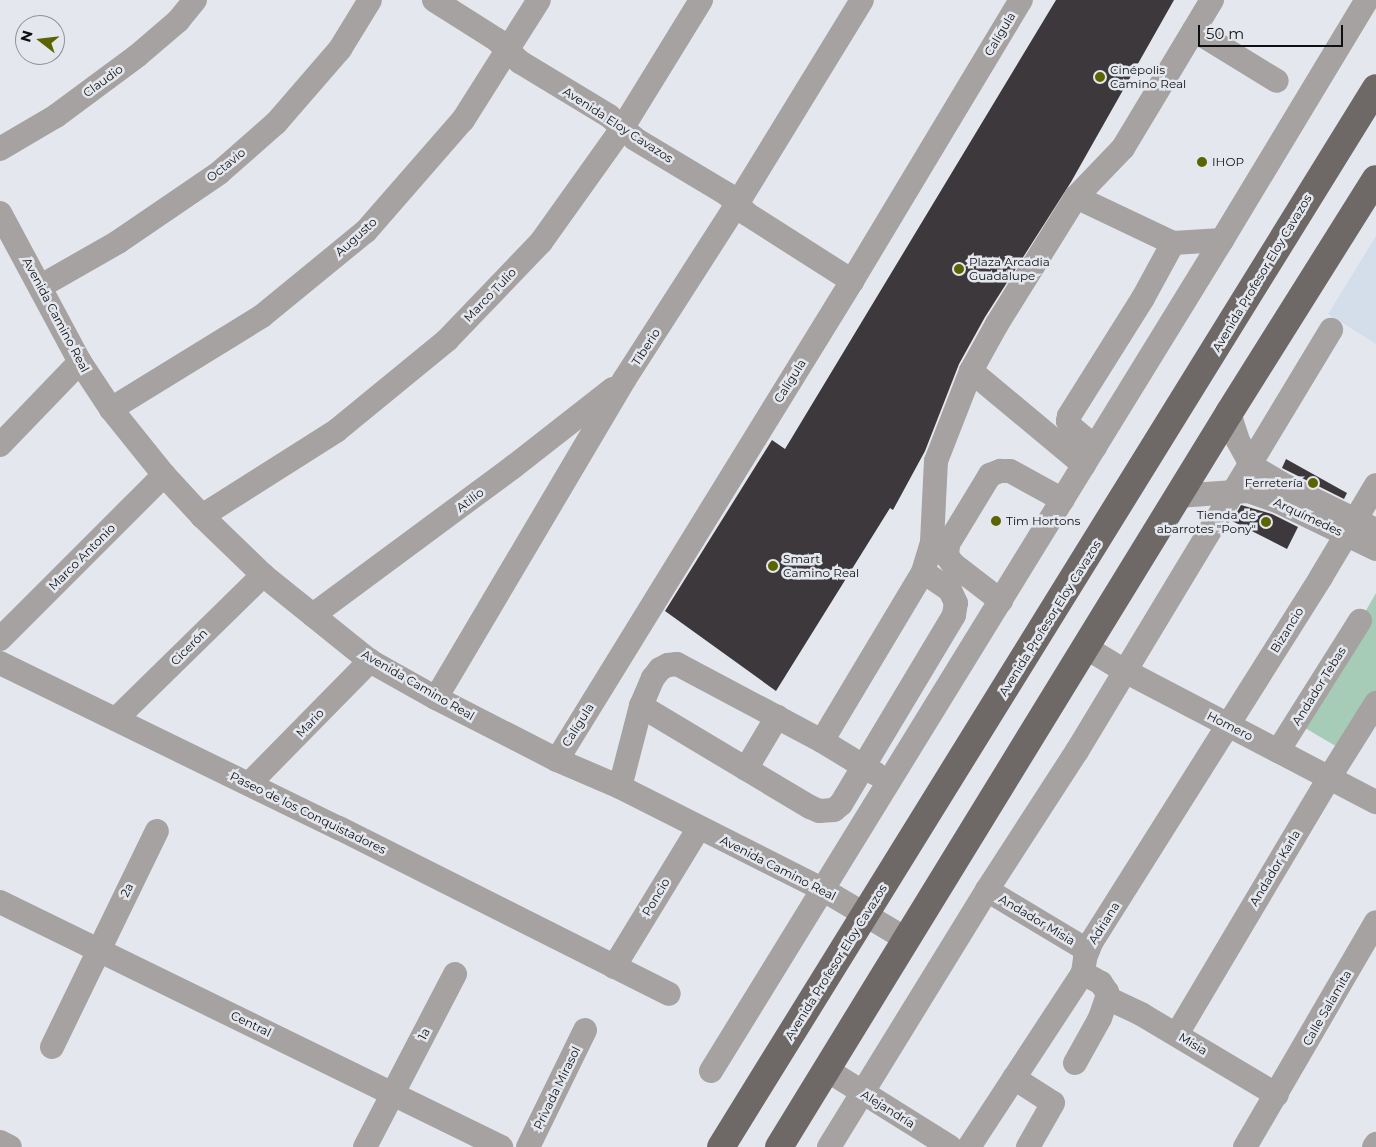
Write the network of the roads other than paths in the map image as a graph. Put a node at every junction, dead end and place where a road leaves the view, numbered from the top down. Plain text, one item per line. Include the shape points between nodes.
1 (195, 0) edge
2 (370, 0) edge
3 (434, 0) edge
4 (539, 0) edge
5 (701, 0) edge
6 (862, 0) edge
7 (1021, 0) edge
8 (1212, 0) edge
9 (1362, 6) edge
10 (1194, 30) junction
11 (508, 50) junction
12 (1277, 81) dead end
13 (1376, 88) edge
14 (623, 127) junction
15 (0, 149) edge
16 (1376, 179) edge
17 (1076, 197) junction
18 (738, 204) junction
19 (0, 213) edge
20 (1222, 240) junction
21 (8, 243) edge
22 (1173, 243) junction
23 (852, 281) junction
24 (41, 286) junction
25 (1331, 330) dead end
26 (80, 362) junction
27 (971, 371) junction
28 (624, 380) junction
29 (112, 409) junction
30 (1230, 413) junction
31 (0, 445) edge
32 (1090, 456) junction
33 (1250, 463) junction
34 (164, 475) junction
35 (1376, 485) edge
36 (1235, 491) junction
37 (1178, 496) junction
38 (1063, 500) junction
39 (202, 516) junction
40 (1359, 528) edge
41 (1376, 549) edge
42 (923, 572) junction
43 (263, 575) junction
44 (1001, 601) junction
45 (313, 615) junction
46 (1360, 620) dead end
47 (0, 640) edge
48 (1085, 647) junction
49 (370, 661) junction
50 (0, 663) edge
51 (1125, 671) junction
52 (436, 698) junction
53 (1376, 704) edge
54 (641, 706) junction
55 (777, 716) junction
56 (116, 719) junction
57 (1227, 725) junction
58 (822, 741) junction
59 (1278, 751) junction
60 (557, 760) junction
61 (863, 766) junction
62 (746, 769) junction
63 (1329, 778) junction
64 (888, 782) junction
65 (249, 784) junction
66 (620, 787) junction
67 (1376, 802) edge
68 (699, 828) junction
69 (157, 831) dead end
70 (822, 889) junction
71 (988, 890) junction
72 (0, 902) edge
73 (866, 915) junction
74 (1376, 922) edge
75 (906, 939) junction
76 (98, 949) junction
77 (1087, 950) junction
78 (614, 967) junction
79 (455, 974) dead end
80 (1083, 974) junction
81 (669, 994) dead end
82 (1107, 998) junction
83 (585, 1030) dead end
84 (1176, 1034) junction
85 (52, 1047) dead end
86 (1075, 1063) dead end
87 (827, 1070) junction
88 (711, 1071) dead end
89 (1014, 1078) junction
90 (392, 1094) junction
91 (862, 1094) junction
92 (1277, 1095) junction
93 (0, 1142) edge
94 (10, 1147) edge
95 (365, 1147) edge
96 (501, 1147) edge
97 (528, 1147) edge
98 (721, 1147) edge
99 (779, 1147) edge
100 (829, 1147) edge
101 (950, 1147) edge
102 (969, 1147) edge
103 (1028, 1147) edge
104 (1245, 1147) edge

1 - 15 street, Claudio via 178,20 137,56 56,116
2 - 24 street, Octavio via 340,49 276,123 219,172 118,242
3 - 11 street, Avenida Eloy Cavazos
4 - 11 street, Augusto
5 - 14 street, Marco Tulio
6 - 18 street, Tiberio
7 - 23 street, Calígula
8 - 10 street
9 - 20 street
10 - 12 street
10 - 17 street via 1123,148
11 - 14 street, Avenida Eloy Cavazos via 520,62
11 - 29 street, Augusto via 463,120 366,231 262,316
13 - 73 main road, Avenida Profesor Eloy Cavazos
14 - 18 street, Avenida Eloy Cavazos via 635,139 727,194
14 - 39 street, Marco Tulio via 540,242 447,340 336,431
16 - 30 main road
17 - 22 street
17 - 27 street
18 - 23 street, Avenida Eloy Cavazos via 747,214
18 - 28 street, Tiberio
19 - 21 street, Avenida Camino Real
20 - 22 street
20 - 32 street
21 - 24 street, Avenida Camino Real
22 - 32 street via 1143,298 1069,416 1068,421
23 - 60 street, Calígula
24 - 26 street, Avenida Camino Real
25 - 33 street
26 - 29 street, Avenida Camino Real
26 - 31 street
27 - 32 street
27 - 42 street via 936,461 932,542
28 - 45 street, Atilio via 490,485
28 - 52 street, Tiberio
29 - 34 street, Avenida Camino Real
30 - 33 street, Arquímedes via 1238,442
30 - 37 main road
32 - 38 street
33 - 36 street
33 - 40 street, Arquímedes
34 - 39 street, Avenida Camino Real
34 - 47 street, Marco Antonio
35 - 40 street, Bizancio
36 - 37 street, Arquímedes
36 - 40 street, Arquímedes via 1261,495
36 - 51 street
37 - 48 main road
38 - 44 street
38 - 44 street via 1010,470 990,475 948,544 947,556
39 - 43 street, Avenida Camino Real
40 - 41 street, Arquímedes
40 - 57 street, Bizancio
42 - 58 street
42 - 61 street via 950,590 956,602 954,615
43 - 45 street, Avenida Camino Real
43 - 56 street, Cicerón
44 - 64 street
45 - 49 street, Avenida Camino Real
46 - 59 street, Andador Tebas
48 - 51 street, Homero
48 - 75 main road
49 - 52 street, Avenida Camino Real
49 - 65 street, Mario
50 - 56 street, Paseo de los Conquistadores
51 - 57 street, Homero
51 - 71 street
52 - 60 street, Avenida Camino Real
53 - 63 street, Andador Karla
54 - 55 street via 660,669 677,664
54 - 62 street
54 - 66 street
55 - 58 street
55 - 62 street
56 - 65 street, Paseo de los Conquistadores
57 - 59 street, Homero
57 - 77 street, Adriana
58 - 61 street
59 - 63 street, Homero
60 - 66 street, Avenida Camino Real
61 - 62 street via 841,804 827,812 810,807
61 - 64 street
63 - 67 street, Homero
63 - 84 street, Andador Karla
64 - 70 street
65 - 78 street, Paseo de los Conquistadores
66 - 68 street, Avenida Camino Real
68 - 70 street, Avenida Camino Real
68 - 78 street, Poncio
69 - 76 street, 2a
70 - 73 street, Avenida Camino Real
70 - 88 street
71 - 77 street, Andador Misia
71 - 91 street
72 - 76 street, Central
73 - 75 street, Avenida Camino Real
73 - 98 main road, Avenida Profesor Eloy Cavazos
74 - 92 street, Calle Salamita
75 - 87 main road
76 - 85 street, 2a
76 - 90 street, Central
77 - 80 street, Adriana
78 - 81 street, Paseo de los Conquistadores
79 - 90 street, 1a
80 - 82 street via 1101,984
80 - 89 street, Adriana
82 - 84 street, Misia
82 - 86 street via 1100,1018
83 - 97 street, Privada Mirasol
84 - 92 street, Misia
87 - 91 street, Alejandría
87 - 99 main road
89 - 102 street, Adriana
89 - 103 street via 1053,1103
90 - 95 street, 1a
90 - 96 street, Central
91 - 100 street
91 - 101 street, Alejandría
92 - 104 street, Calle Salamita
93 - 94 street

